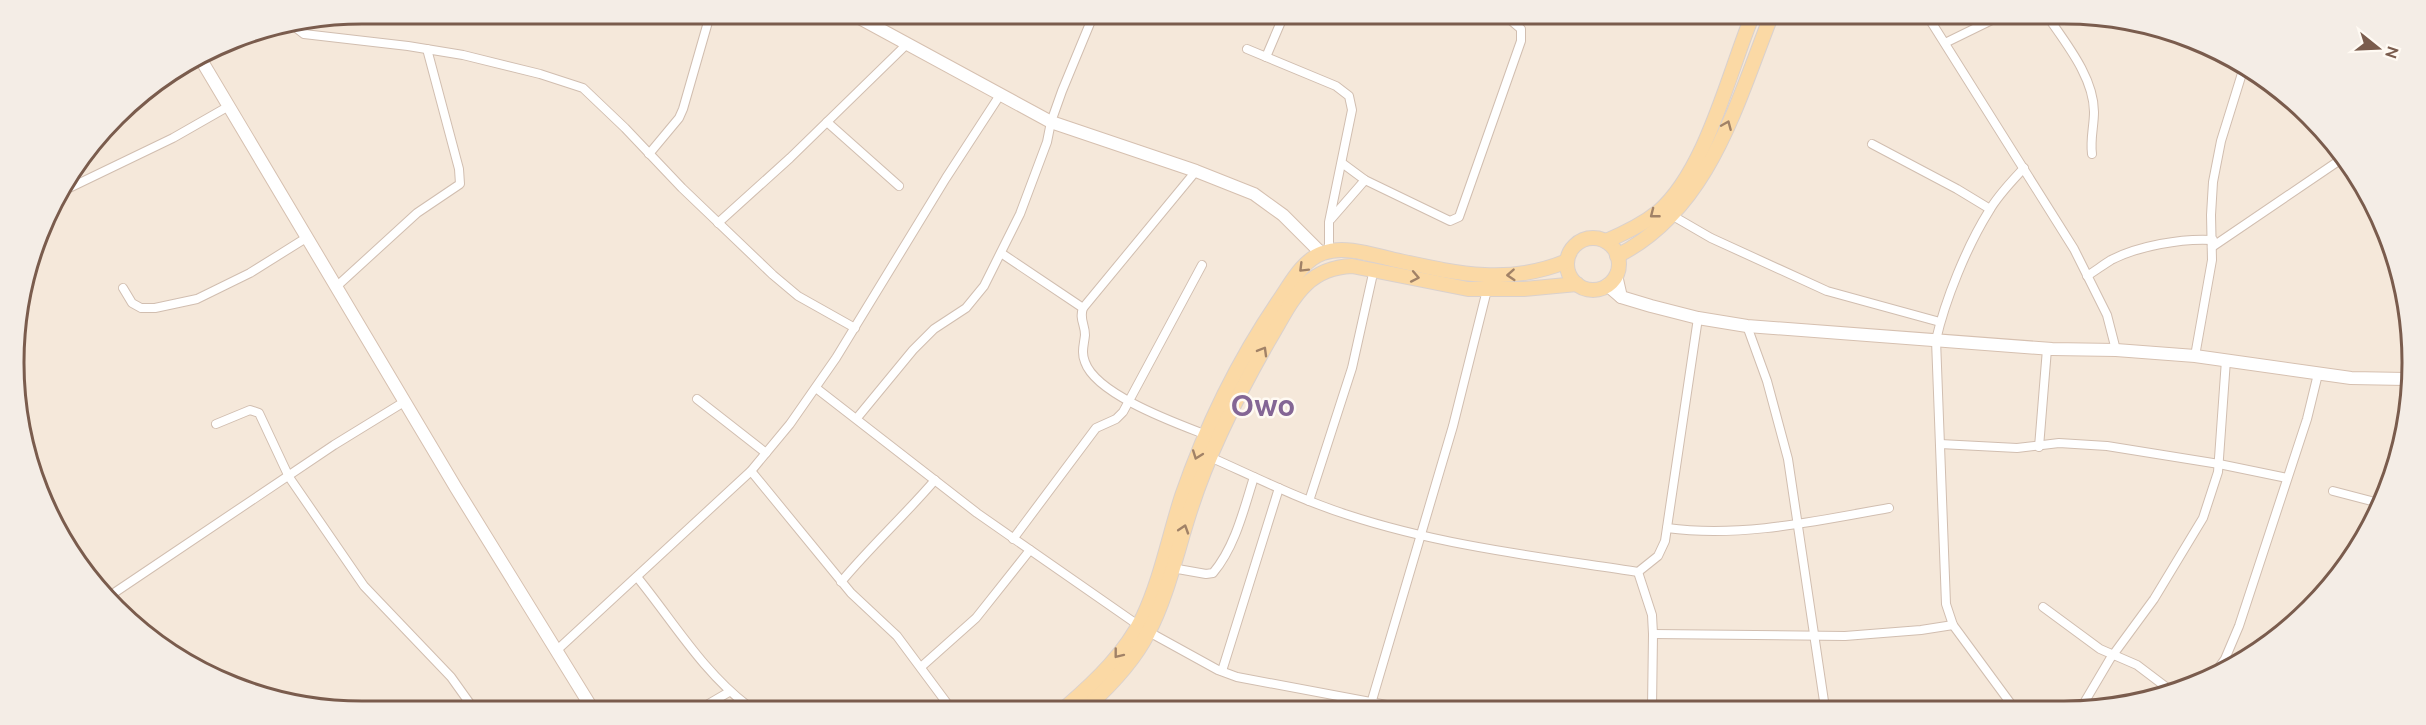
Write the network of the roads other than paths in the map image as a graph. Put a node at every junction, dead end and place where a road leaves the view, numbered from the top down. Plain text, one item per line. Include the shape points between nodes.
1 (707, 24) edge
2 (871, 24) edge
3 (1090, 24) edge
4 (1280, 24) edge
5 (1515, 24) edge
6 (1749, 24) edge
7 (1768, 24) edge
8 (1933, 24) edge
9 (1984, 24) edge
10 (2053, 24) edge
11 (299, 30) edge
12 (1945, 43) junction
13 (908, 44) junction
14 (427, 49) junction
15 (1247, 49) dead end
16 (1266, 57) junction
17 (203, 64) edge
18 (2242, 74) edge
19 (1000, 95) junction
20 (229, 106) junction
21 (827, 122) junction
22 (1051, 122) junction
23 (1872, 144) dead end
24 (649, 154) junction
25 (2092, 154) dead end
26 (2337, 162) edge
27 (1342, 163) junction
28 (2024, 168) junction
29 (1196, 171) junction
30 (1365, 180) junction
31 (74, 185) edge
32 (899, 186) dead end
33 (1990, 209) junction
34 (1673, 216) junction
35 (1329, 222) junction
36 (718, 224) junction
37 (306, 238) junction
38 (1606, 241) junction
39 (2212, 244) junction
40 (1325, 252) junction
41 (1001, 253) junction
42 (1617, 256) junction
43 (1567, 261) junction
44 (1202, 265) dead end
45 (1374, 269) junction
46 (2087, 276) junction
47 (1611, 280) junction
48 (1577, 284) junction
49 (336, 287) junction
50 (123, 288) dead end
51 (1487, 290) junction
52 (1083, 308) junction
53 (1698, 318) junction
54 (1940, 322) junction
55 (1747, 326) junction
56 (855, 328) junction
57 (1936, 340) junction
58 (2047, 349) junction
59 (2116, 350) junction
60 (2195, 356) junction
61 (2226, 360) junction
62 (2318, 374) junction
63 (2401, 379) edge
64 (816, 388) junction
65 (698, 399) dead end
66 (1129, 400) junction
67 (404, 402) junction
68 (1221, 416) junction
69 (857, 418) junction
70 (216, 424) dead end
71 (1204, 434) junction
72 (1940, 444) junction
73 (2039, 447) junction
74 (766, 453) junction
75 (1210, 457) junction
76 (2219, 464) junction
77 (751, 471) junction
78 (289, 477) junction
79 (1254, 477) junction
80 (2287, 478) junction
81 (935, 480) junction
82 (1279, 488) junction
83 (2333, 491) dead end
84 (1310, 501) junction
85 (2372, 501) edge
86 (1889, 508) dead end
87 (1798, 524) junction
88 (1667, 528) junction
89 (1421, 534) junction
90 (1013, 540) junction
91 (1030, 550) junction
92 (1172, 568) junction
93 (1638, 572) junction
94 (637, 577) junction
95 (841, 582) junction
96 (114, 593) edge
97 (2043, 607) dead end
98 (1953, 625) junction
99 (1144, 629) junction
100 (1653, 634) junction
101 (1815, 635) junction
102 (556, 651) junction
103 (2114, 654) junction
104 (2222, 662) edge
105 (921, 667) junction
106 (1222, 671) junction
107 (2164, 685) edge
108 (729, 692) junction
109 (2087, 700) edge
110 (468, 701) edge
111 (587, 701) edge
112 (714, 701) edge
113 (741, 701) edge
114 (945, 701) edge
115 (1072, 701) edge
116 (1093, 701) edge
117 (1356, 701) edge
118 (1372, 701) edge
119 (1652, 701) edge
120 (1824, 701) edge
121 (2008, 701) edge

1 - 24 street via 679,118
2 - 13 street
3 - 22 street
4 - 16 street
5 - 30 street via 1521,29 1521,41 1459,217 1450,220
6 -> 38 main road via 1712,128 1689,171 1659,211 1633,230
34 -> 7 main road via 1716,152
8 - 12 street
9 - 12 street
10 - 25 street via 2089,86 2094,111
11 - 14 street
12 - 28 street
13 - 19 street
13 - 21 street
14 - 24 street via 497,62 583,88
14 - 49 street via 460,184 417,213
15 - 16 street
16 - 27 street via 1336,86 1349,96 1352,110
17 - 20 street
18 - 39 street via 2213,183
19 - 22 street
19 - 56 street
20 - 31 street via 173,138
20 - 37 street
21 - 32 street
21 - 36 street
22 - 29 street
22 - 41 street via 1028,194
23 - 33 street
24 - 36 street
26 - 39 street
27 - 30 street
27 - 35 street
28 - 33 street
28 - 46 street
29 - 40 street via 1268,202
29 - 52 street
30 - 35 street
33 - 54 street via 1973,239
34 - 42 main road via 1637,246
34 - 54 street via 1711,238 1827,291
35 - 40 street
36 - 56 street via 798,296
37 - 49 street
37 - 50 street via 250,273 197,299 141,308 132,303
38 - 42 main road
38 - 43 main road via 1581,240
39 - 46 street via 2191,239 2137,251 2112,260
39 - 60 street
43 -> 40 main road via 1547,270 1493,277 1354,251
40 -> 68 main road via 1296,275 1267,319
41 - 52 street
41 - 69 street via 984,286 966,308 934,329
42 - 47 main road
43 - 48 main road via 1569,274
44 - 66 street
45 -> 51 main road
68 -> 45 main road via 1285,310 1304,286 1322,272 1337,267
45 - 84 street via 1352,368
46 - 59 street via 2107,315
47 - 48 main road via 1589,289
47 - 53 street via 1621,297
48 - 51 main road
49 - 67 street
51 - 89 street
52 - 66 street via 1082,353 1087,368 1104,386
53 - 55 street
53 - 88 street
54 - 57 street
55 - 57 street
55 - 87 street via 1788,459
56 - 64 street
57 - 58 street
57 - 72 street
58 - 59 street
58 - 73 street
59 - 60 street
60 - 61 street
61 - 62 street
61 - 76 street
62 - 63 street
62 - 80 street
64 - 69 street
64 - 74 street
65 - 74 street
66 - 71 street
66 - 90 street via 1116,419 1096,428
67 - 78 street
67 - 102 street
68 - 71 main road
68 - 75 main road
69 - 81 street
70 - 78 street via 250,410 259,413
71 -> 99 main road
72 - 73 street
72 - 98 street via 1944,585
73 - 76 street via 2059,443 2107,446
74 - 77 street
75 - 79 street
92 -> 75 main road
76 - 80 street
76 - 103 street via 2203,518 2154,599
77 - 94 street
77 - 95 street
78 - 96 street
78 - 110 street via 364,586 451,677
79 - 82 street
79 - 92 street via 1239,525 1213,573
80 - 104 street via 2239,626
81 - 90 street
81 - 95 street
82 - 84 street
82 - 106 street
83 - 85 street
84 - 89 street
86 - 87 street
87 - 88 street via 1717,531
87 - 101 street
88 - 93 street via 1658,556
89 - 93 street
89 - 118 street
90 - 91 street
91 - 99 street
91 - 105 street via 976,618
92 - 99 main road
93 - 100 street via 1652,615
94 - 102 street
94 - 108 street
95 - 105 street via 897,636
97 - 103 street via 2081,636
98 - 101 street via 1873,635
98 - 121 street
99 - 106 street
99 -> 115 main road
99 - 116 main road via 1125,668
100 - 101 street
100 - 119 street
101 - 120 street
102 - 111 street
103 - 107 street
103 - 109 street
105 - 114 street
106 - 117 street
108 - 112 street
108 - 113 street

